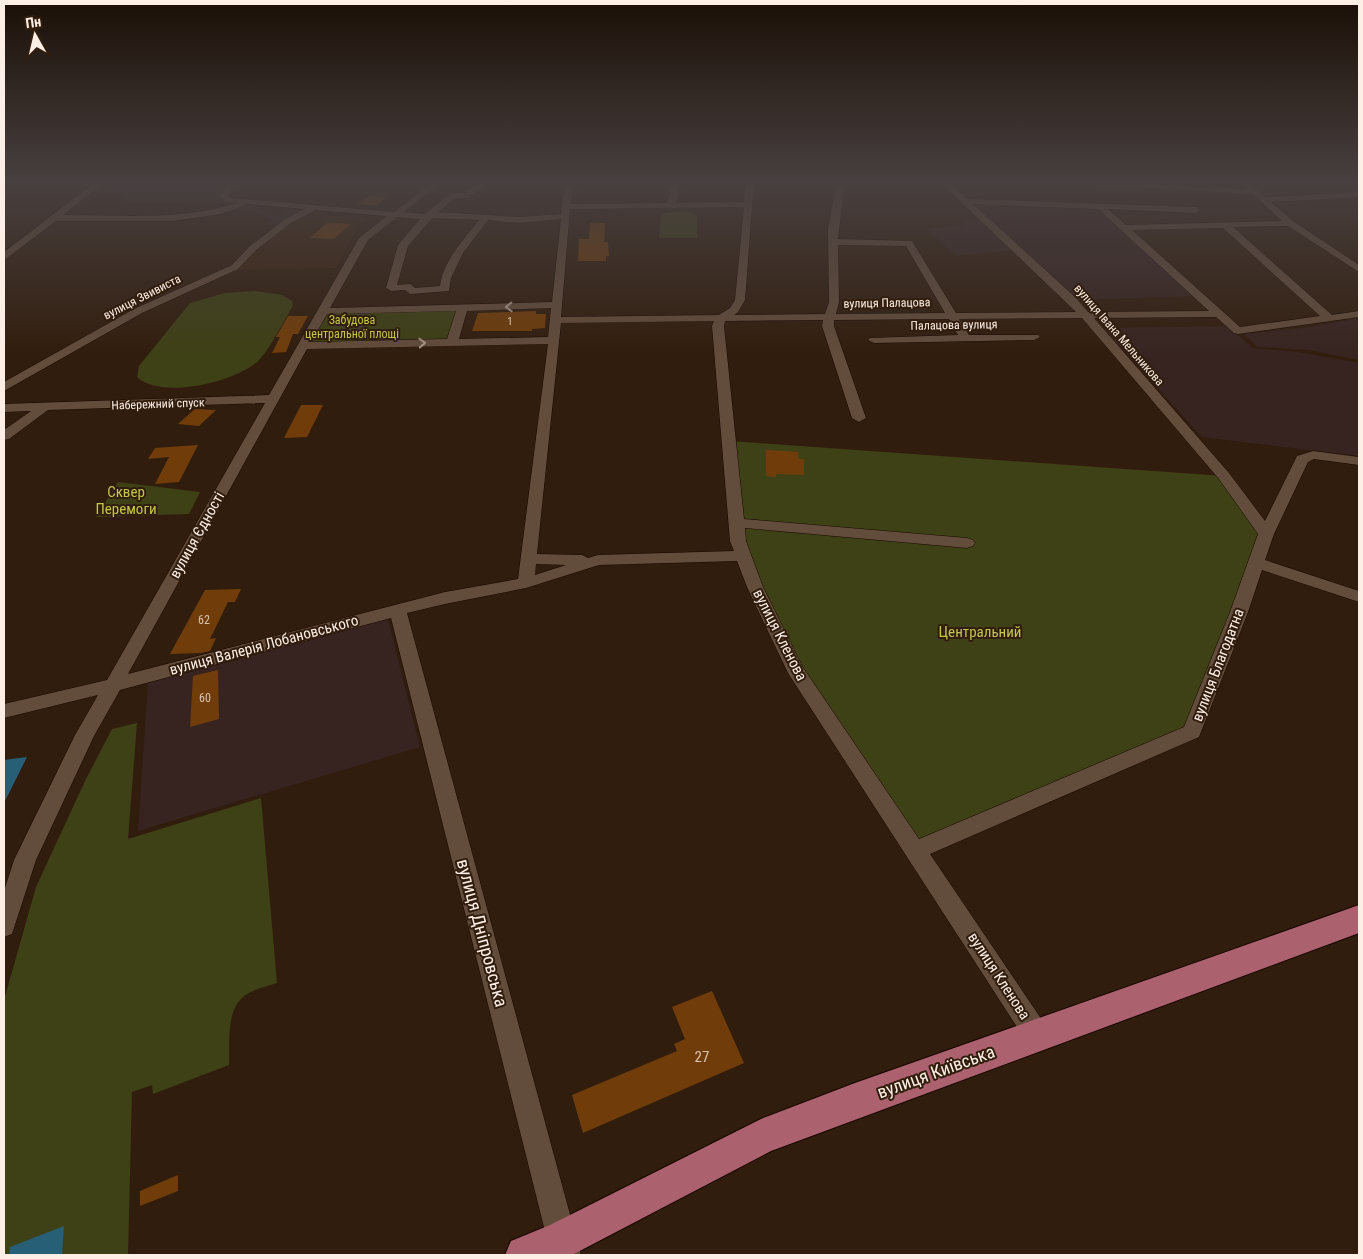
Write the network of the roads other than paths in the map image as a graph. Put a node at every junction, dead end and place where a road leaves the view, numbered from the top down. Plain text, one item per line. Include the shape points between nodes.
1 (26, 239) edge
2 (265, 239) edge
3 (364, 239) edge
4 (408, 239) edge
5 (469, 239) edge
6 (563, 239) edge
7 (746, 239) edge
8 (833, 239) edge
9 (1006, 239) edge
10 (1136, 239) edge
11 (1240, 239) edge
12 (1314, 239) edge
13 (833, 242) junction
14 (4, 256) edge
15 (1359, 269) edge
16 (557, 305) junction
17 (462, 308) junction
18 (323, 311) junction
19 (1218, 314) junction
20 (1359, 314) edge
21 (1084, 315) junction
22 (952, 316) junction
23 (721, 318) junction
24 (828, 318) junction
25 (1330, 319) junction
26 (556, 320) junction
27 (1034, 337) dead end
28 (965, 338) junction
29 (554, 340) junction
30 (874, 340) dead end
31 (452, 342) junction
32 (303, 346) junction
33 (4, 386) edge
34 (273, 400) junction
35 (4, 408) edge
36 (43, 408) junction
37 (859, 418) dead end
38 (4, 436) edge
39 (1359, 461) edge
40 (736, 523) junction
41 (1266, 534) junction
42 (967, 543) dead end
43 (744, 556) junction
44 (528, 560) junction
45 (598, 560) junction
46 (1256, 563) junction
47 (526, 583) junction
48 (1359, 597) edge
49 (398, 610) junction
50 (113, 685) junction
51 (4, 711) edge
52 (916, 850) junction
53 (1359, 919) edge
54 (4, 926) edge
55 (1037, 1035) junction
56 (564, 1248) edge
57 (525, 1255) edge

1 - 14 street
2 - 33 street, вулиця Звивиста via 235,267 138,311
3 - 18 street, вулиця Єдності
4 - 5 street via 403,244 391,288 410,287 410,291 445,289 446,278
6 - 16 street
7 - 23 street via 740,300 734,310
8 - 13 street
9 - 21 street, вулиця Івана Мельникова
10 - 19 street
11 - 25 street
12 - 15 street
13 - 22 street via 909,243
13 - 24 street via 834,302
16 -> 17 street
16 - 26 street
17 - 18 street
17 - 31 street
18 - 32 street, вулиця Єдності
19 - 21 street, вулиця Палацова
19 - 25 street via 1238,331
20 - 25 street
21 - 22 street, вулиця Палацова
21 - 41 street, вулиця Івана Мельникова via 1224,476
22 - 24 street, вулиця Палацова
22 - 28 street
23 - 24 street, вулиця Палацова
23 - 26 street, вулиця Палацова
23 - 40 street, вулиця Кленова via 718,326
24 - 37 street
26 - 29 street
27 - 28 street, Палацова вулиця
28 - 30 street, Палацова вулиця
29 - 31 street
29 - 44 street
32 -> 31 street
32 - 34 street, вулиця Єдності
34 - 36 street, Набережний спуск
34 - 50 street, вулиця Єдності
35 - 36 street, Набережний спуск
36 - 38 street
39 - 41 street, вулиця Благодатна via 1313,455 1302,459
40 - 42 street
40 - 43 street, вулиця Кленова
41 - 46 street, вулиця Благодатна
43 - 45 street
43 - 52 street, вулиця Кленова via 755,587 794,668
44 - 45 street
44 - 47 street
45 - 47 street, вулиця Валерія Лобановського
46 - 48 street
46 - 52 street, вулиця Благодатна via 1192,732
47 - 49 street, вулиця Валерія Лобановського
49 - 50 street, вулиця Валерія Лобановського
49 - 56 street, вулиця Дніпровська
50 - 51 street, вулиця Валерія Лобановського
50 - 54 street, вулиця Єдності via 25,860
52 - 55 street, вулиця Кленова
53 - 55 main road, вулиця Київська
55 - 56 main road, вулиця Київська via 761,1137
56 - 57 main road, вулиця Київська

